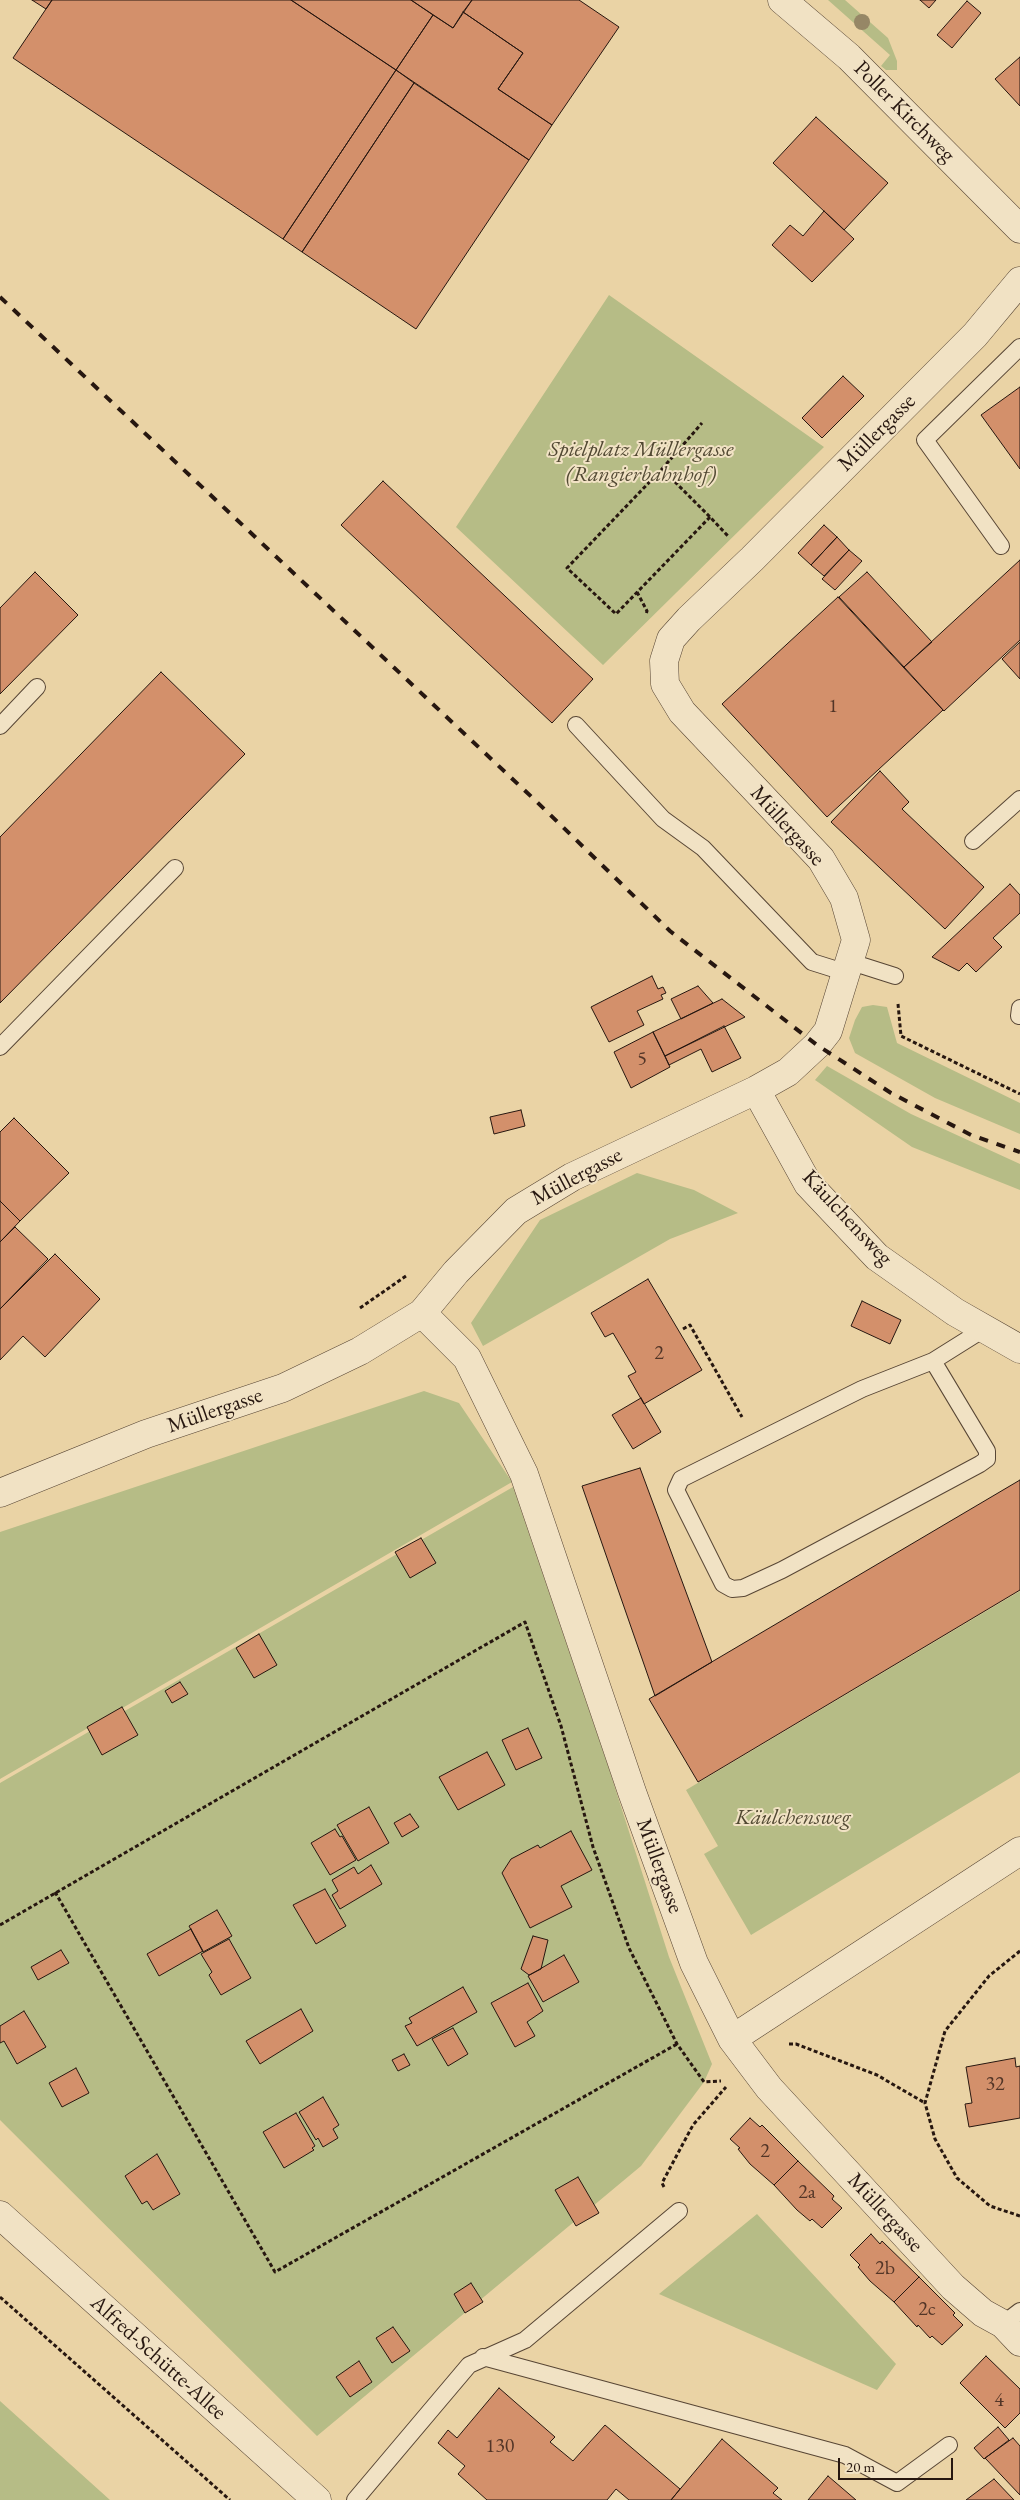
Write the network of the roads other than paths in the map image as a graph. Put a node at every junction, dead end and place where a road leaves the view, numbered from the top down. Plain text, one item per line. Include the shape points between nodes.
1 (782, 0) edge
2 (1020, 229) edge
3 (1020, 281) edge
4 (1020, 347) edge
5 (1001, 546) dead end
6 (37, 687) dead end
7 (576, 725) dead end
8 (0, 726) edge
9 (1020, 799) edge
10 (973, 841) dead end
11 (175, 868) dead end
12 (849, 967) junction
13 (895, 976) road end
14 (0, 1046) edge
15 (756, 1090) junction
16 (422, 1313) junction
17 (984, 1329) junction
18 (1020, 1350) edge
19 (933, 1361) junction
20 (0, 1493) edge
21 (1020, 1851) edge
22 (732, 2039) junction
23 (679, 2211) road end
24 (0, 2215) edge
25 (1014, 2326) edge
26 (483, 2357) junction
27 (950, 2445) dead end
28 (317, 2500) edge
29 (355, 2500) edge

1 - 2 street, Poller Kirchweg via 849,57
3 - 12 street, Müllergasse via 975,335 671,639 664,661 665,684 682,712 821,859 844,898 856,940
4 - 5 lane via 926,440
6 - 8 lane
7 - 12 lane via 663,819 703,848 812,962
9 - 10 lane
11 - 14 lane
12 - 13 lane
12 - 15 street, Müllergasse via 828,1031 788,1072
15 - 16 street, Müllergasse via 572,1176 516,1211 456,1272
15 - 17 street, Käulchensweg via 808,1184 877,1257
16 - 20 street, Müllergasse via 360,1350 283,1388 146,1434
16 - 22 street, Müllergasse via 467,1358 524,1474 694,1963
17 - 18 street, Käulchensweg
17 - 19 lane
19 - 19 lane via 862,1389 681,1479 676,1490 723,1584 732,1589 743,1588 782,1570 987,1459 987,1451
21 - 22 street
22 - 25 street, Müllergasse via 740,2070 769,2088 953,2287 983,2314
23 - 26 lane via 525,2340
24 - 28 street, Alfred-Schütte-Allee
26 - 27 lane via 845,2455 897,2482
26 - 29 lane via 469,2365

